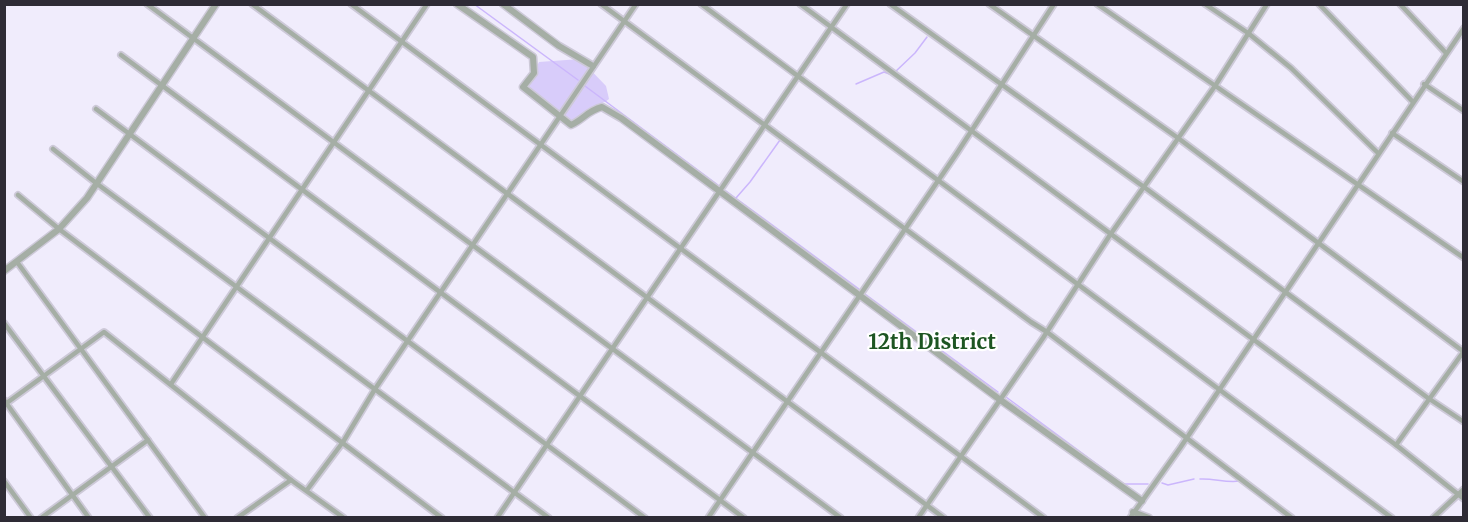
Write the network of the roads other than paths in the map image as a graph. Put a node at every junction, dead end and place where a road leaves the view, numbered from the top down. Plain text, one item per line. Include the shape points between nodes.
1 (147, 4) edge
2 (216, 4) edge
3 (252, 4) edge
4 (351, 4) edge
5 (427, 4) edge
6 (457, 4) edge
7 (503, 4) edge
8 (601, 4) edge
9 (636, 4) edge
10 (701, 4) edge
11 (800, 4) edge
12 (847, 4) edge
13 (890, 4) edge
14 (989, 4) edge
15 (1054, 4) edge
16 (1097, 4) edge
17 (1205, 4) edge
18 (1267, 4) edge
19 (1319, 4) edge
20 (1400, 4) edge
21 (624, 22) junction
22 (831, 27) junction
23 (1464, 28) edge
24 (1248, 33) junction
25 (1034, 35) junction
26 (1457, 38) junction
27 (193, 39) junction
28 (402, 42) junction
29 (1464, 42) edge
30 (1446, 52) junction
31 (121, 55) dead end
32 (593, 66) junction
33 (798, 76) junction
34 (1002, 83) junction
35 (1424, 84) junction
36 (162, 85) junction
37 (1215, 86) junction
38 (368, 90) junction
39 (1413, 102) junction
40 (96, 109) dead end
41 (1464, 111) edge
42 (560, 117) junction
43 (765, 125) junction
44 (972, 131) junction
45 (1392, 133) junction
46 (129, 134) junction
47 (1178, 138) junction
48 (333, 142) junction
49 (541, 145) junction
50 (53, 149) dead end
51 (1378, 153) junction
52 (938, 179) junction
53 (1464, 182) edge
54 (96, 183) junction
55 (1358, 184) junction
56 (1144, 187) junction
57 (301, 189) junction
58 (720, 191) junction
59 (508, 194) junction
60 (18, 195) dead end
61 (59, 228) junction
62 (905, 229) junction
63 (1110, 235) junction
64 (269, 238) junction
65 (1317, 243) junction
66 (473, 245) junction
67 (681, 249) junction
68 (1464, 258) edge
69 (17, 262) junction
70 (4, 271) edge
71 (1077, 285) junction
72 (236, 286) junction
73 (441, 292) junction
74 (1285, 292) junction
75 (860, 296) junction
76 (647, 297) junction
77 (4, 323) edge
78 (1047, 332) junction
79 (203, 335) junction
80 (1252, 340) junction
81 (408, 341) junction
82 (612, 348) junction
83 (81, 349) junction
84 (1463, 351) edge
85 (821, 353) junction
86 (44, 376) junction
87 (171, 384) junction
88 (375, 389) junction
89 (1220, 389) junction
90 (580, 396) junction
91 (1428, 398) junction
92 (999, 399) junction
93 (787, 401) junction
94 (5, 403) edge
95 (1464, 422) edge
96 (1187, 437) junction
97 (148, 440) junction
98 (342, 442) junction
99 (547, 444) junction
100 (1396, 446) junction
101 (753, 452) junction
102 (960, 456) junction
103 (112, 466) junction
104 (291, 480) junction
105 (4, 481) edge
106 (1464, 489) edge
107 (307, 490) junction
108 (514, 492) junction
109 (72, 495) junction
110 (1458, 495) junction
111 (1464, 499) edge
112 (720, 500) junction
113 (1142, 501) junction
114 (927, 504) junction
115 (242, 513) junction
116 (1132, 515) edge
117 (31, 518) edge
118 (41, 518) edge
119 (89, 518) edge
120 (150, 518) edge
121 (205, 518) edge
122 (237, 518) edge
123 (248, 518) edge
124 (344, 518) edge
125 (442, 518) edge
126 (497, 518) edge
127 (549, 518) edge
128 (645, 518) edge
129 (708, 518) edge
130 (744, 518) edge
131 (841, 518) edge
132 (918, 518) edge
133 (944, 518) edge
134 (1044, 518) edge
135 (1149, 518) edge
136 (1292, 518) edge
137 (1392, 518) edge
138 (1433, 518) edge

1 - 27 street
2 - 27 street
3 - 38 street
4 - 28 street
5 - 28 street
6 - 42 street via 533,57 534,73 523,87
7 - 32 street
8 - 21 street
9 - 21 street
10 - 33 street
11 - 22 street
12 - 22 street
13 - 34 street
14 - 25 street
15 - 25 street
16 - 37 street
17 - 24 street
18 - 24 street
19 - 39 street
20 - 30 street
21 - 32 street
21 - 43 street
22 - 33 street
22 - 44 street
23 - 26 street
24 - 37 street
24 - 51 street
25 - 34 street
25 - 47 street
26 - 29 street
26 - 30 street
27 - 36 street
27 - 48 street
28 - 38 street
28 - 49 street
30 - 35 street
31 - 36 street
32 - 42 street
33 - 43 street
33 - 52 street
34 - 44 street
34 - 56 street
35 - 39 street
35 - 41 street
36 - 46 street
36 - 57 street
37 - 47 street
37 - 55 street
38 - 48 street
38 - 59 street
39 - 45 street
40 - 46 street
42 - 49 street
42 - 58 street via 571,125 589,110 602,106
43 - 58 street
43 - 62 street
44 - 52 street
44 - 63 street
45 - 51 street
45 - 53 street
46 - 54 street
46 - 64 street
47 - 56 street
47 - 65 street
48 - 57 street
48 - 66 street
49 - 59 street
49 - 67 street
50 - 54 street
51 - 55 street
52 - 62 street
52 - 71 street
54 - 61 street
54 - 72 street
55 - 65 street
55 - 68 street
56 - 63 street
56 - 74 street
57 - 64 street
57 - 73 street
58 - 67 street
58 - 75 street
59 - 66 street
59 - 76 street
60 - 61 street
61 - 69 street
61 - 79 street
62 - 75 street
62 - 78 street
63 - 71 street
63 - 80 street
64 - 72 street
64 - 81 street
65 - 74 street
65 - 84 street
66 - 73 street
66 - 82 street
67 - 76 street
67 - 85 street
69 - 70 street
69 - 83 street
71 - 78 street
71 - 89 street
72 - 79 street
72 - 88 street
73 - 81 street
73 - 90 street
74 - 80 street
74 - 91 street
75 - 85 street
75 - 92 street
76 - 82 street
76 - 93 street
77 - 86 street
78 - 92 street
78 - 96 street
79 - 87 street
79 - 98 street
80 - 89 street
80 - 100 street
81 - 88 street
81 - 99 street
82 - 90 street
82 - 101 street
83 - 86 street
83 - 87 street via 104,332
83 - 97 street
84 - 91 street
85 - 93 street
85 - 102 street
86 - 94 street
86 - 103 street
87 - 104 street
88 - 98 street
88 - 108 street
89 - 96 street
89 - 137 street
90 - 99 street
90 - 112 street
91 - 95 street
91 - 100 street
92 - 102 street
92 - 113 street
93 - 101 street
93 - 114 street
94 - 109 street
96 - 113 street
96 - 136 street
97 - 103 street
97 - 121 street
98 - 107 street
98 - 125 street
99 - 108 street
99 - 128 street
100 - 110 street
101 - 112 street
101 - 131 street
102 - 114 street
102 - 134 street
103 - 109 street
103 - 120 street
104 - 107 street
104 - 115 street
105 - 117 street
106 - 110 street
107 - 124 street
108 - 126 street
108 - 127 street
109 - 118 street
109 - 119 street
110 - 111 street
110 - 138 street
112 - 129 street
112 - 130 street
113 - 116 street
114 - 132 street
114 - 133 street
115 - 122 street
115 - 123 street
116 - 135 street

